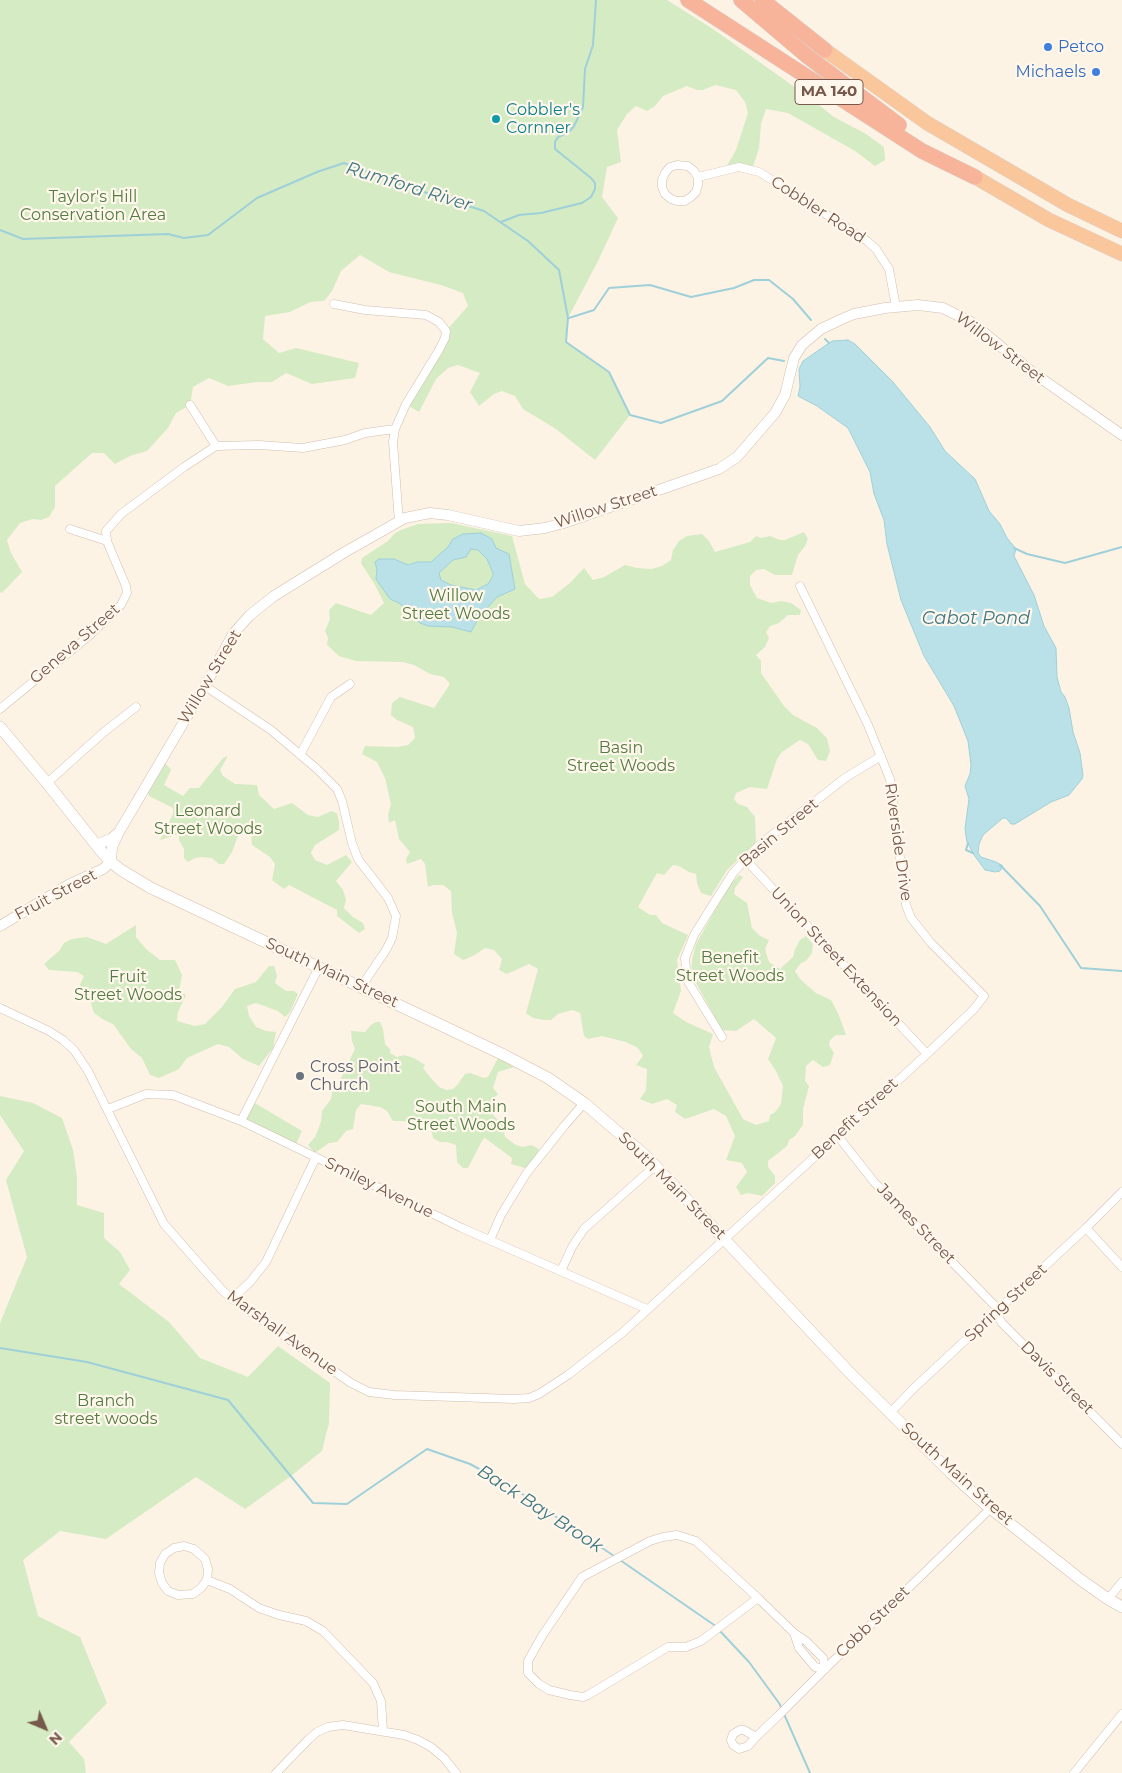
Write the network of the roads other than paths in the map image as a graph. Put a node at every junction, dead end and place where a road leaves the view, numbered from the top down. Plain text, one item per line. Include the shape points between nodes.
1 (688, 0) edge
2 (741, 0) edge
3 (762, 0) edge
4 (776, 0) edge
5 (825, 50) junction
6 (698, 177) junction
7 (975, 177) junction
8 (1122, 231) edge
9 (1122, 254) edge
10 (334, 304) dead end
11 (896, 307) junction
12 (190, 405) dead end
13 (395, 429) junction
14 (1122, 435) edge
15 (216, 446) junction
16 (399, 522) junction
17 (70, 529) dead end
18 (107, 541) junction
19 (800, 586) dead end
20 (350, 684) dead end
21 (204, 686) junction
22 (136, 707) dead end
23 (0, 709) edge
24 (0, 727) edge
25 (300, 755) junction
26 (881, 756) junction
27 (48, 783) junction
28 (119, 832) junction
29 (96, 845) junction
30 (745, 859) junction
31 (111, 862) junction
32 (0, 926) edge
33 (319, 967) junction
34 (361, 987) junction
35 (983, 998) joint
36 (0, 1008) edge
37 (722, 1037) dead end
38 (926, 1054) junction
39 (584, 1103) junction
40 (108, 1109) junction
41 (241, 1121) junction
42 (837, 1135) junction
43 (316, 1157) junction
44 (656, 1165) junction
45 (1122, 1192) edge
46 (1086, 1228) junction
47 (726, 1239) junction
48 (490, 1240) junction
49 (1122, 1267) edge
50 (561, 1271) junction
51 (232, 1299) junction
52 (647, 1309) junction
53 (999, 1310) junction
54 (890, 1413) junction
55 (1122, 1444) edge
56 (990, 1508) junction
57 (207, 1580) junction
58 (1122, 1582) edge
59 (758, 1598) junction
60 (1108, 1600) junction
61 (1122, 1607) edge
62 (825, 1669) junction
63 (1122, 1714) edge
64 (383, 1731) junction
65 (756, 1738) dead end
66 (276, 1773) edge
67 (456, 1773) edge
68 (1074, 1773) edge

1 - 7 highway, MA 140 via 922,151
2 - 7 highway via 870,104
3 - 5 highway, MA 140
4 - 5 highway
5 - 8 highway, MA 140 via 927,123 1068,205
6 - 6 street via 688,166 673,166 663,176 663,191 674,200 688,199 698,188
6 - 11 street, Cobbler Road via 739,167 771,178 876,249 889,269
7 - 9 highway, MA 140 via 1049,220
10 - 13 street via 426,315 434,318 446,332
11 - 14 street, Willow Street via 932,306 962,317
11 - 16 street, Willow Street via 854,314 807,339 794,358 785,395 775,413 737,457 719,469 545,528 519,531 430,514
12 - 15 street
13 - 15 street via 302,448
13 - 16 street via 393,442
15 - 18 street via 121,514 106,531
16 - 21 street, Willow Street via 260,606 233,634
17 - 18 street
18 - 23 street, Geneva Street via 126,586 125,599 90,634
19 - 26 street, Riverside Drive
20 - 25 street via 331,697
21 - 25 street via 271,730
21 - 28 street, Willow Street
22 - 27 street
24 - 27 main road, South Main Street
25 - 34 street via 337,789 358,859 388,898 396,916 392,938
26 - 30 street, Basin Street via 845,778
26 - 35 street, Riverside Drive via 890,780 906,905 911,918
27 - 29 main road, South Main Street
28 - 29 street
28 - 31 street, Willow Street via 112,847
29 - 31 main road, South Main Street
30 - 37 street, Basin Street via 722,888 694,935 685,958 687,980
30 - 38 street, Union Street Extension
31 - 32 street, Fruit Street via 104,869 70,884
31 - 33 main road, South Main Street via 151,888
33 - 34 main road, South Main Street
33 - 41 street
34 - 39 main road, South Main Street via 510,1058 548,1078
35 - 38 street, Benefit Street
36 - 40 street, Marshall Avenue via 49,1031 74,1050
38 - 42 street, Benefit Street
39 - 44 main road, South Main Street
39 - 48 street via 526,1174
40 - 41 street, Smiley Avenue via 146,1094 173,1094
40 - 51 street, Marshall Avenue via 164,1224
41 - 43 street, Smiley Avenue
42 - 47 street, Benefit Street
42 - 53 street, James Street via 874,1182
43 - 48 street, Smiley Avenue
43 - 51 street via 266,1262
44 - 47 main road, South Main Street
44 - 50 street via 584,1229
45 - 46 street, Spring Street
46 - 49 street
46 - 53 street, Spring Street
47 - 52 street, Benefit Street
47 - 54 main road, South Main Street
48 - 50 street, Smiley Avenue
50 - 52 street, Smiley Avenue
51 - 52 street, Marshall Avenue via 340,1376 370,1392 514,1399 529,1398 551,1388 622,1333
53 - 54 street, Spring Street
53 - 55 street, Davis Street via 1002,1323
54 - 56 main road, South Main Street
56 - 60 main road, South Main Street
56 - 62 street, Cobb Street
57 - 57 street via 205,1559 194,1549 174,1548 160,1563 162,1583 168,1591 178,1595 193,1594
57 - 64 street via 230,1589 263,1610 306,1621 323,1631 373,1683 381,1701
58 - 60 street
59 - 59 street via 706,1549 687,1537 677,1535 650,1541 582,1577 542,1636 528,1661 528,1673 548,1690 583,1697 668,1647 686,1647 701,1642
59 - 62 street via 823,1658
60 - 61 main road, South Main Street
62 - 65 street, Cobb Street
63 - 68 street
64 - 66 street via 344,1725 325,1728 308,1740
64 - 67 street via 418,1740 431,1747

